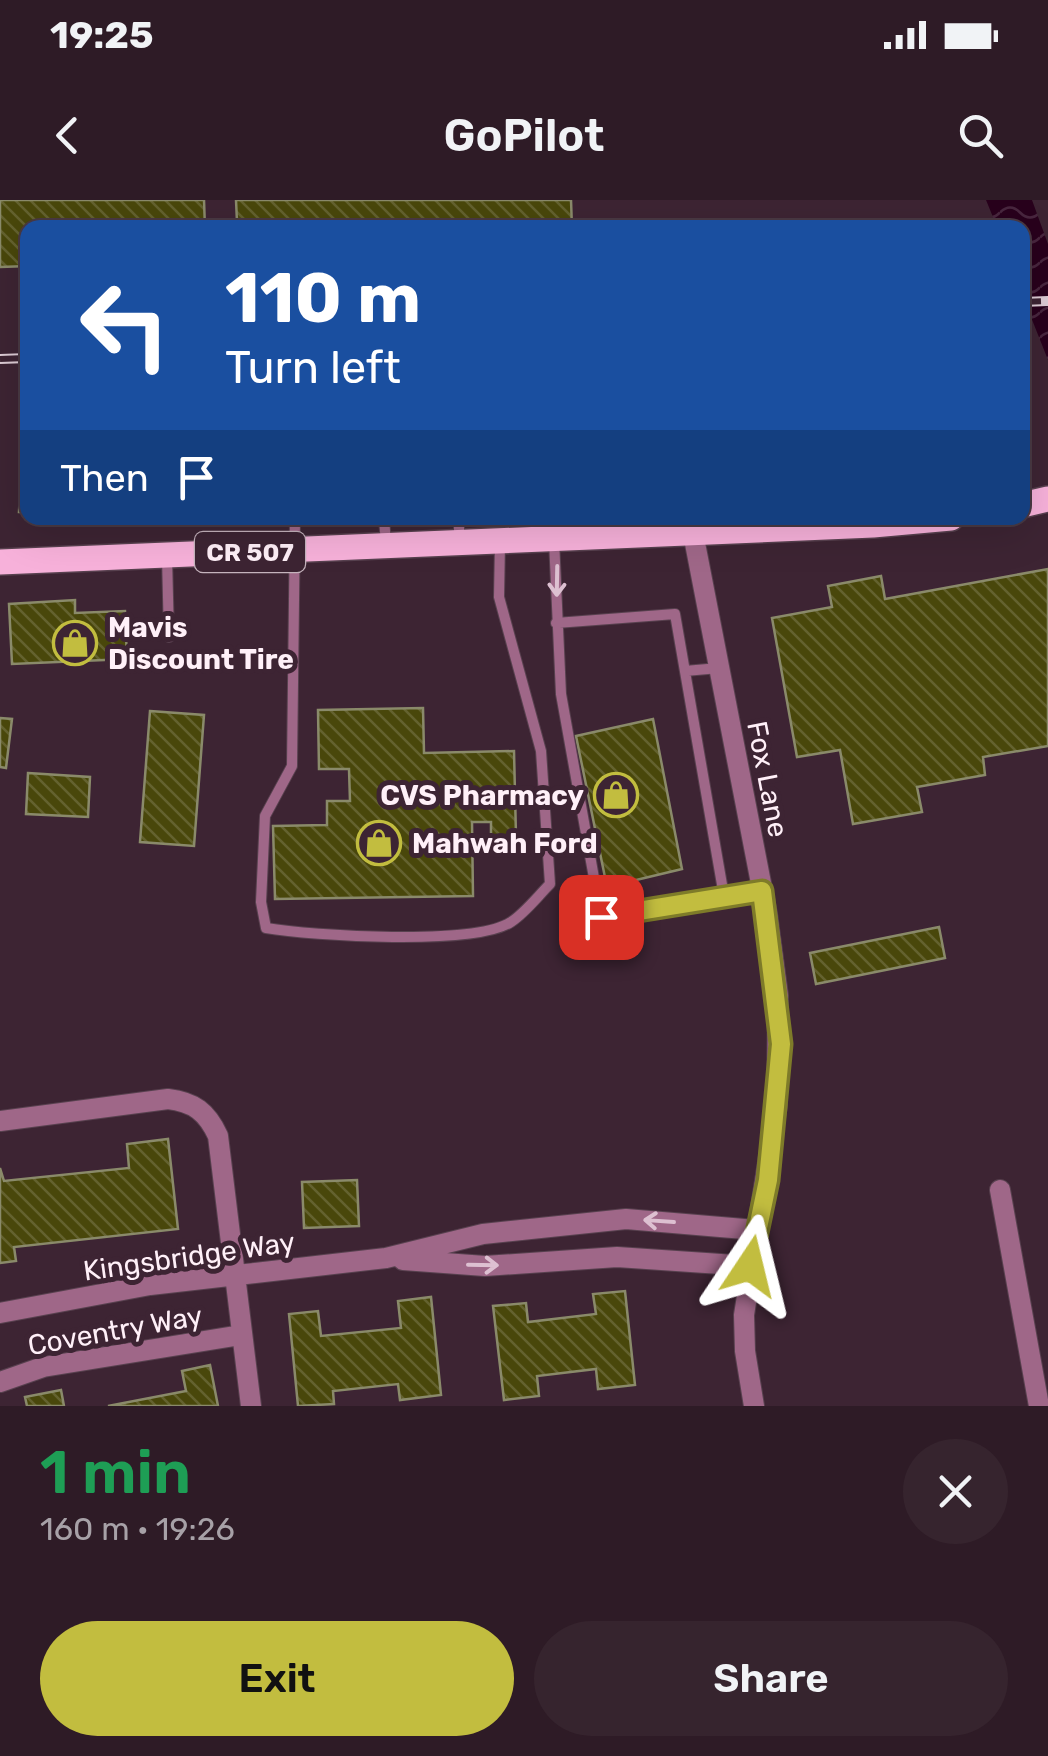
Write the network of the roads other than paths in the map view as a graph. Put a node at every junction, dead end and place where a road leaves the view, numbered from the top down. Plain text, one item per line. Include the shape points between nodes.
1 (294, 525) edge
2 (384, 525) edge
3 (692, 525) edge
4 (554, 528) edge
5 (459, 530) edge
6 (500, 541) junction
7 (386, 546) junction
8 (293, 550) junction
9 (167, 556) junction
10 (0, 562) edge
11 (556, 623) junction
12 (169, 637) dead end
13 (718, 668) junction
14 (686, 671) junction
15 (762, 891) junction
16 (724, 896) junction
17 (0, 1121) edge
18 (1000, 1190) dead end
19 (756, 1230) junction
20 (386, 1258) junction
21 (750, 1266) junction
22 (232, 1277) junction
23 (0, 1313) edge
24 (241, 1335) junction
25 (0, 1382) edge
26 (753, 1400) edge
27 (251, 1406) edge
28 (1039, 1406) edge

1 - 8 lane
2 - 7 lane
3 - 4 main road, CR 507
3 - 13 street, Fox Lane
4 - 6 main road, CR 507
4 -> 11 lane
5 - 6 main road, CR 507
5 - 7 main road, CR 507
6 - 8 lane via 500,597 541,752 550,884 510,924 467,934 318,936 266,928 265,816 292,766
7 - 8 main road, CR 507
8 - 9 main road, CR 507
9 - 10 main road, CR 507
9 - 12 lane
11 - 14 lane via 675,614
11 - 16 lane via 561,694 601,917
13 - 14 lane
13 - 15 street, Fox Lane
14 - 16 lane
15 - 16 lane
15 - 19 street, Fox Lane via 781,1044 768,1180
17 - 22 street via 168,1099 200,1109 218,1136
18 - 28 street
19 -> 20 street, Kingsbridge Way via 626,1218 484,1234
19 - 21 street, Fox Lane
20 -> 21 street, Kingsbridge Way via 485,1266 618,1257
20 - 22 street, Kingsbridge Way
21 - 26 street, Fox Lane via 744,1351
22 - 23 street, Kingsbridge Way via 150,1284
22 - 24 street
24 - 25 street, Coventry Way via 42,1367
24 - 27 street

